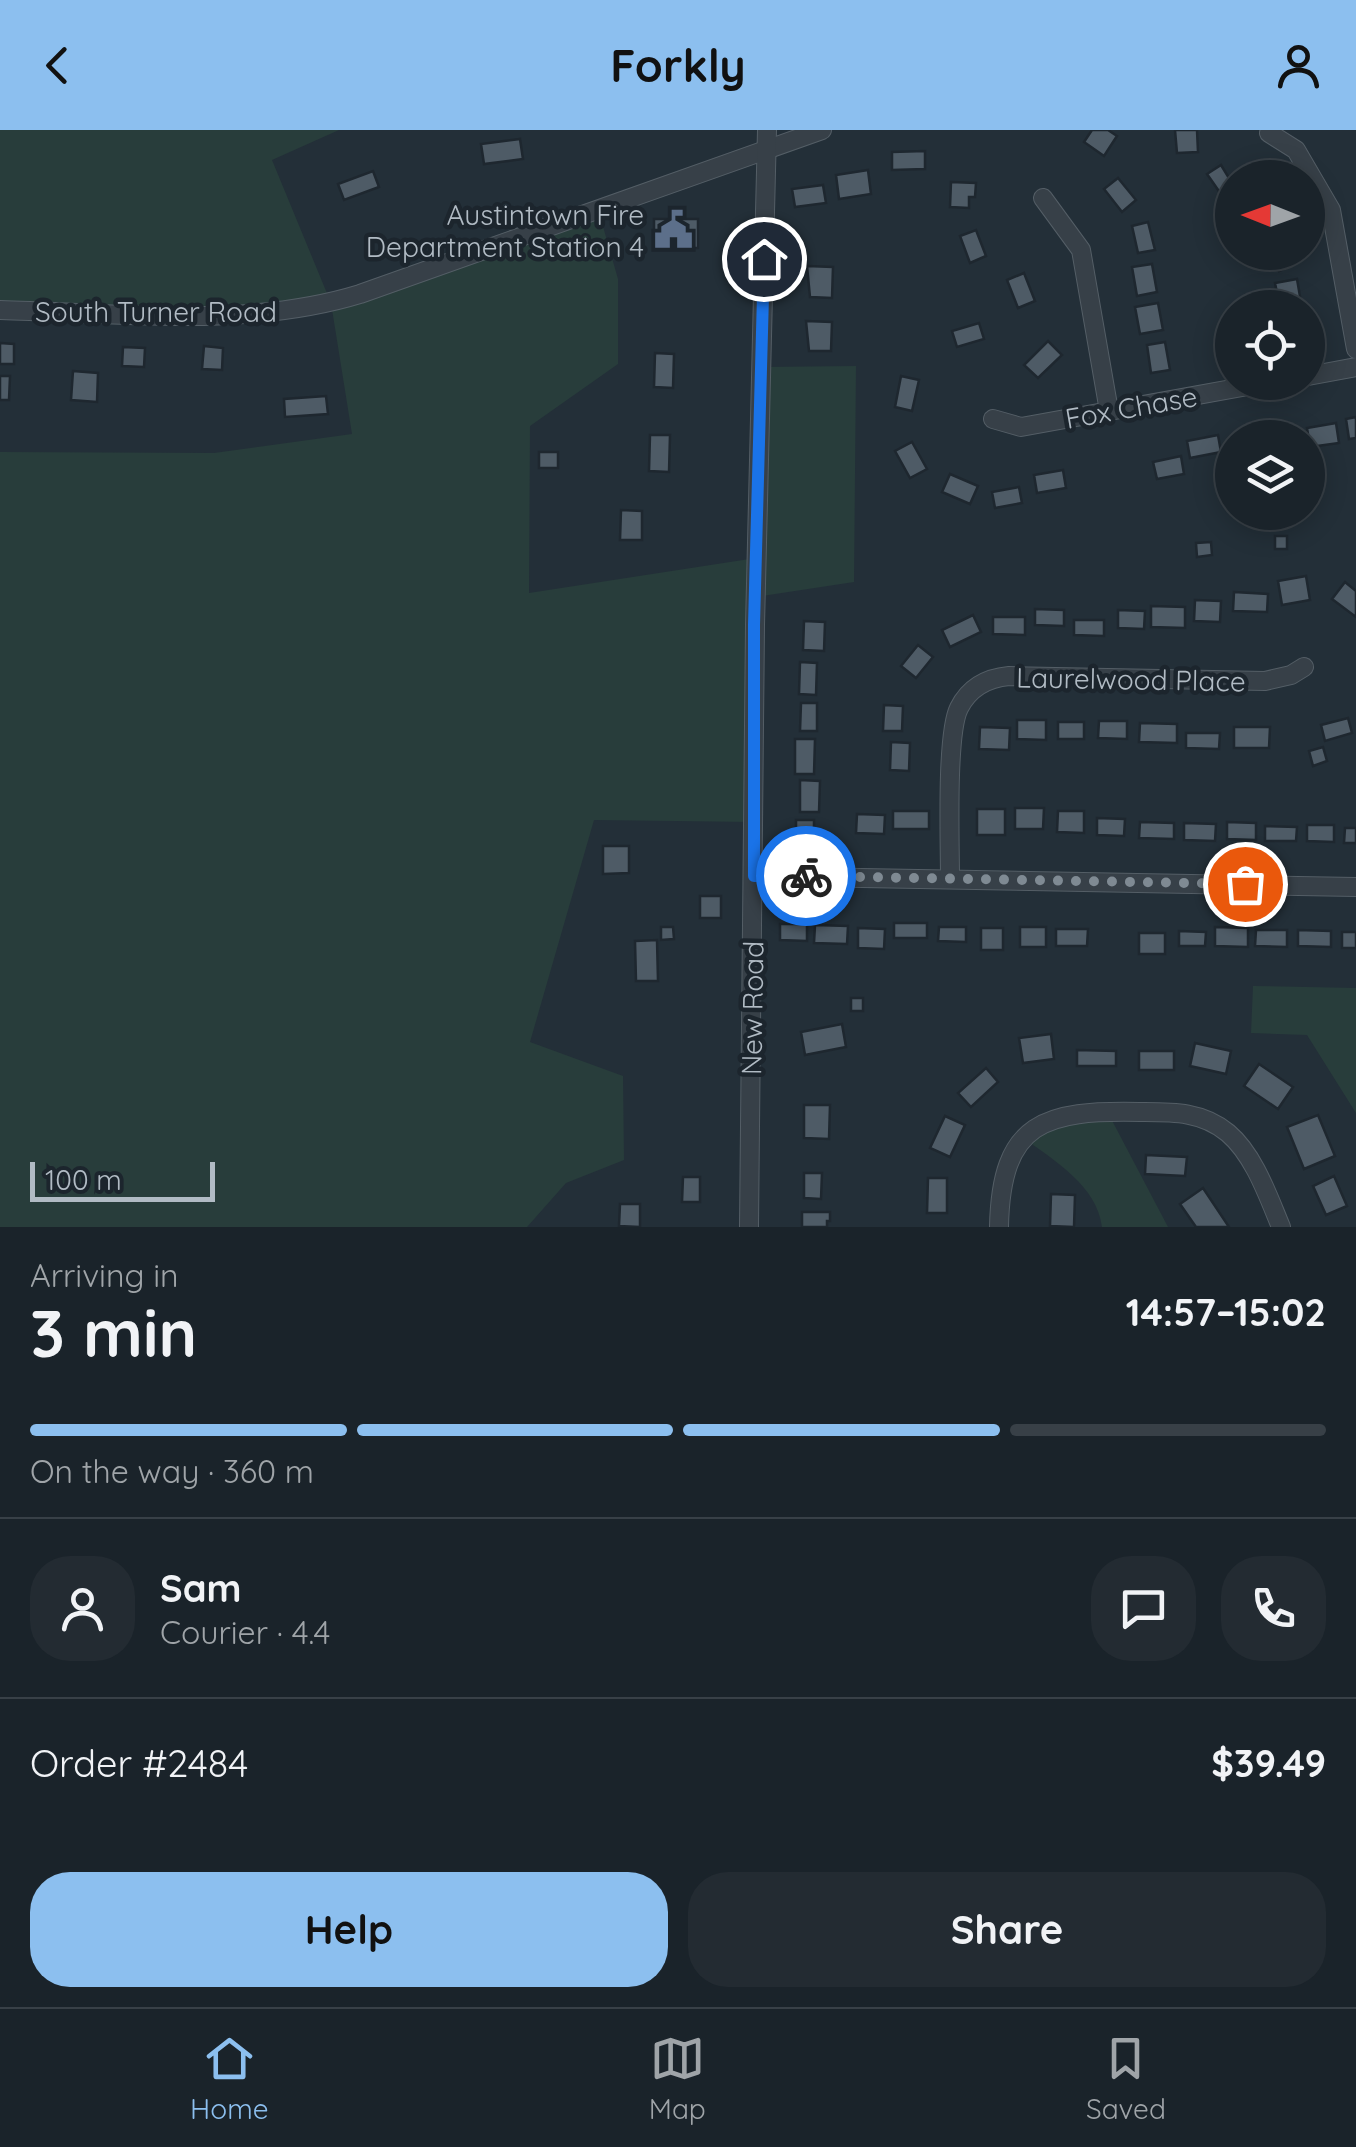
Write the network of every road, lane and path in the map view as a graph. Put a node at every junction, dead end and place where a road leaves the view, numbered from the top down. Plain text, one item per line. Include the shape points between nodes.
1 (767, 130) edge
2 (822, 130) edge
3 (1269, 133) dead end
4 (766, 150) junction
5 (1043, 198) dead end
6 (0, 310) edge
7 (1356, 349) edge
8 (1356, 367) edge
9 (1325, 373) edge
10 (1215, 392) edge
11 (1109, 411) junction
12 (994, 419) dead end
13 (1304, 667) dead end
14 (754, 876) junction
15 (950, 878) junction
16 (1356, 887) edge
17 (749, 1227) edge
18 (999, 1227) edge
19 (1281, 1227) edge

1 - 4 street, New Road
2 - 4 street, South Turner Road
3 - 7 street via 1296,150 1331,210
4 - 6 street, South Turner Road via 305,309 232,315
4 - 14 street, New Road
5 - 11 street via 1082,250
8 - 9 street
10 - 11 street, Fox Chase
11 - 12 street, Fox Chase via 1021,427
13 - 15 street, Laurelwood Place via 1264,681 1009,676 975,687 953,725
14 - 15 street
14 - 17 street, New Road
15 - 16 street
18 - 19 street via 1002,1180 1016,1149 1051,1120 1090,1111 1180,1113 1221,1128 1250,1160

